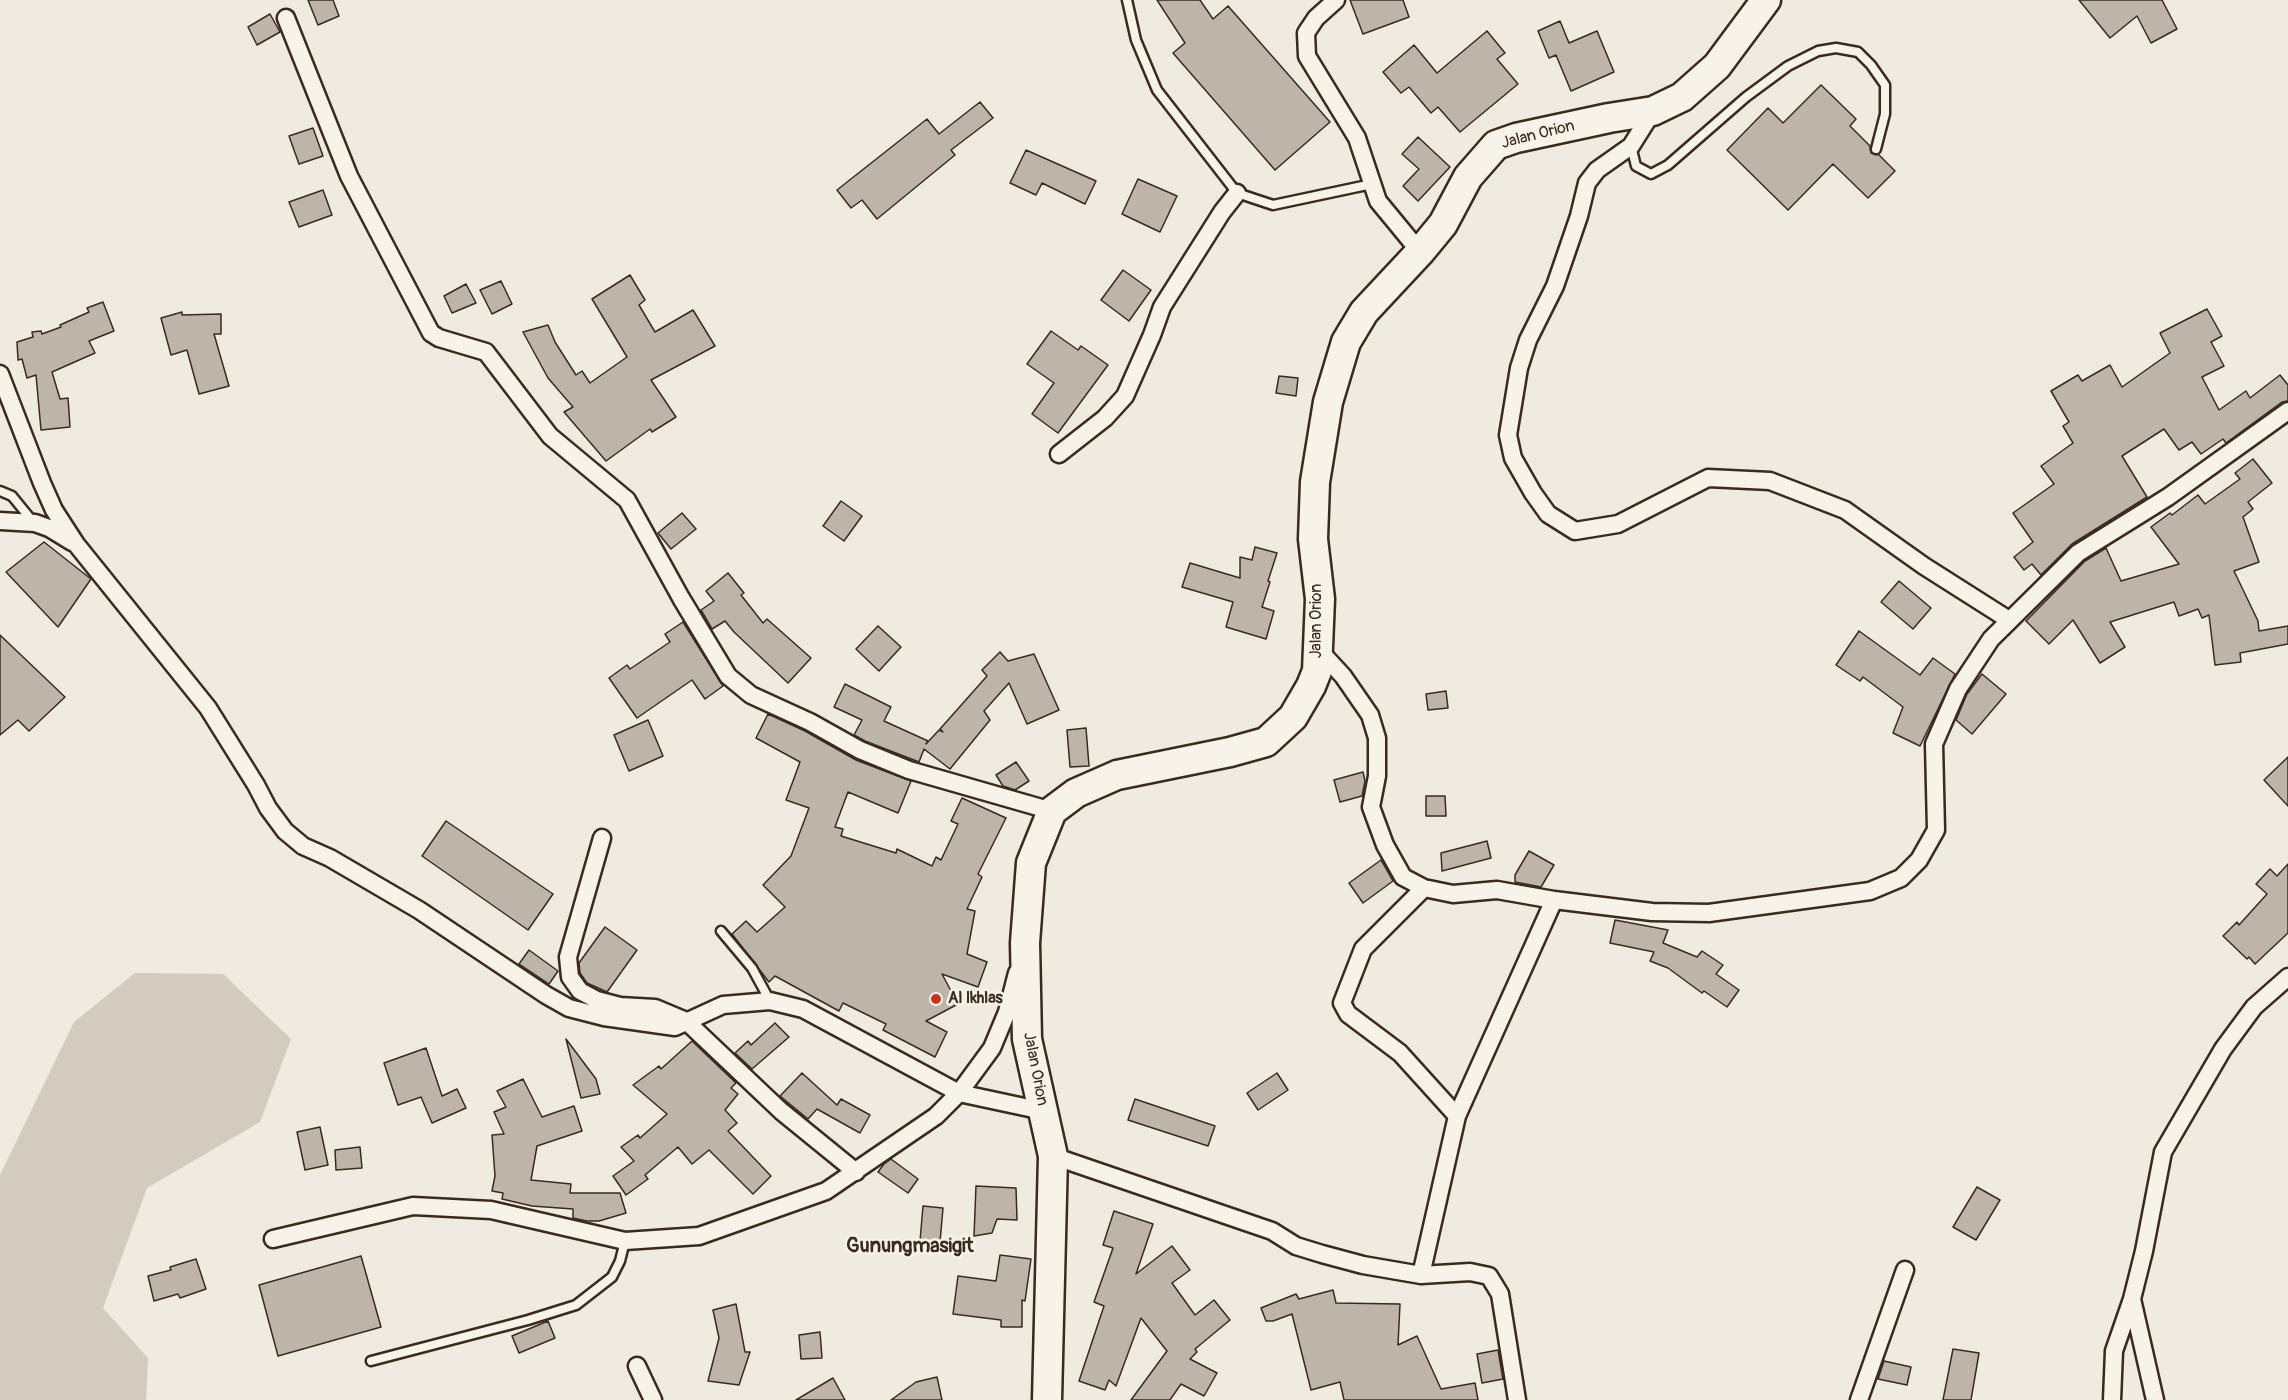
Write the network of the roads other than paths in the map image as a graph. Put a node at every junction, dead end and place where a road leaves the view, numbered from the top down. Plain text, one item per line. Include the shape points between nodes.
1 (1126, 0) edge
2 (1336, 0) edge
3 (1766, 0) edge
4 (286, 18) dead end
5 (1653, 111) junction
6 (1631, 146) junction
7 (1876, 149) dead end
8 (1372, 184) junction
9 (1238, 193) junction
10 (1420, 252) junction
11 (0, 374) edge
12 (2288, 411) edge
13 (1059, 454) dead end
14 (0, 491) edge
15 (0, 521) edge
16 (34, 523) junction
17 (76, 544) junction
18 (2009, 620) junction
19 (1319, 650) junction
20 (1052, 811) junction
21 (602, 838) dead end
22 (1424, 888) junction
23 (1554, 900) junction
24 (721, 931) dead end
25 (1025, 943) junction
26 (2288, 977) edge
27 (770, 1000) junction
28 (686, 1021) junction
29 (959, 1093) junction
30 (1043, 1111) junction
31 (1457, 1116) junction
32 (1053, 1156) junction
33 (856, 1172) junction
34 (273, 1239) dead end
35 (625, 1241) junction
36 (1905, 1270) dead end
37 (1421, 1275) junction
38 (2132, 1299) junction
39 (371, 1361) dead end
40 (637, 1366) dead end
41 (653, 1400) edge
42 (1047, 1400) edge
43 (1517, 1400) edge
44 (1859, 1400) edge
45 (2112, 1400) edge
46 (2155, 1400) edge

1 - 9 lane via 1136,40 1157,90
2 - 8 street via 1306,33 1307,56 1357,138
3 - 5 highway, Jalan Orion via 1718,66 1682,97
4 - 20 street via 349,177 431,333 486,352 550,436 627,500 728,675 751,695 860,750 909,770
5 - 6 street
5 - 10 highway, Jalan Orion via 1609,117 1496,145 1468,177 1443,224
6 - 7 lane via 1636,166 1651,174 1668,165 1788,66 1818,51 1836,48 1858,52 1885,85 1885,114
6 - 18 street via 1597,170 1587,183 1555,286 1528,340 1519,368 1508,435 1513,458 1548,514 1575,531 1606,527 1708,478 1770,481 1845,510
8 - 9 lane via 1273,204
8 - 10 street via 1378,201
9 - 13 street via 1162,307 1125,396 1105,418
10 - 19 highway, Jalan Orion via 1364,312 1346,342 1328,402 1315,493 1313,539 1320,599
11 - 17 street via 54,510
12 - 18 street via 2168,496 2078,553
14 - 16 lane via 12,496
15 - 16 street
16 - 17 street
17 - 28 street via 208,708 268,808 285,831 303,846 419,910 569,1008 675,1027
18 - 23 street via 1991,639 1958,689 1934,744 1936,830 1920,860 1901,878 1870,891 1708,913 1652,912
19 - 20 highway, Jalan Orion via 1311,686 1293,717 1266,742 1117,775 1076,793
19 - 22 street via 1370,715 1377,738 1377,776 1371,807 1402,877
20 - 25 highway, Jalan Orion via 1031,863
21 - 28 street via 568,957 570,977 580,990 597,1000 655,1008
22 - 23 street via 1453,894 1497,890
22 - 31 street via 1363,949 1342,1003 1348,1014 1400,1053
23 - 31 street
24 - 27 lane via 752,968
25 - 29 street via 1007,1012 992,1048
25 - 30 highway, Jalan Orion via 1027,1039
26 - 38 street via 2254,1006 2223,1049 2163,1152
27 - 28 street via 723,1005
27 - 29 street via 803,1009
28 - 33 street via 781,1111
29 - 30 street
29 - 33 street via 936,1116
30 - 32 highway, Jalan Orion
31 - 37 street
32 - 37 street via 1272,1231 1296,1246 1363,1265
32 - 42 highway, Jalan Orion
33 - 35 street via 826,1191 699,1236
34 - 35 street via 413,1206 491,1210
35 - 39 lane via 612,1277 576,1305
36 - 44 street
37 - 43 street via 1470,1272 1489,1276 1500,1294
38 - 45 street via 2114,1351
38 - 46 street
40 - 41 street

